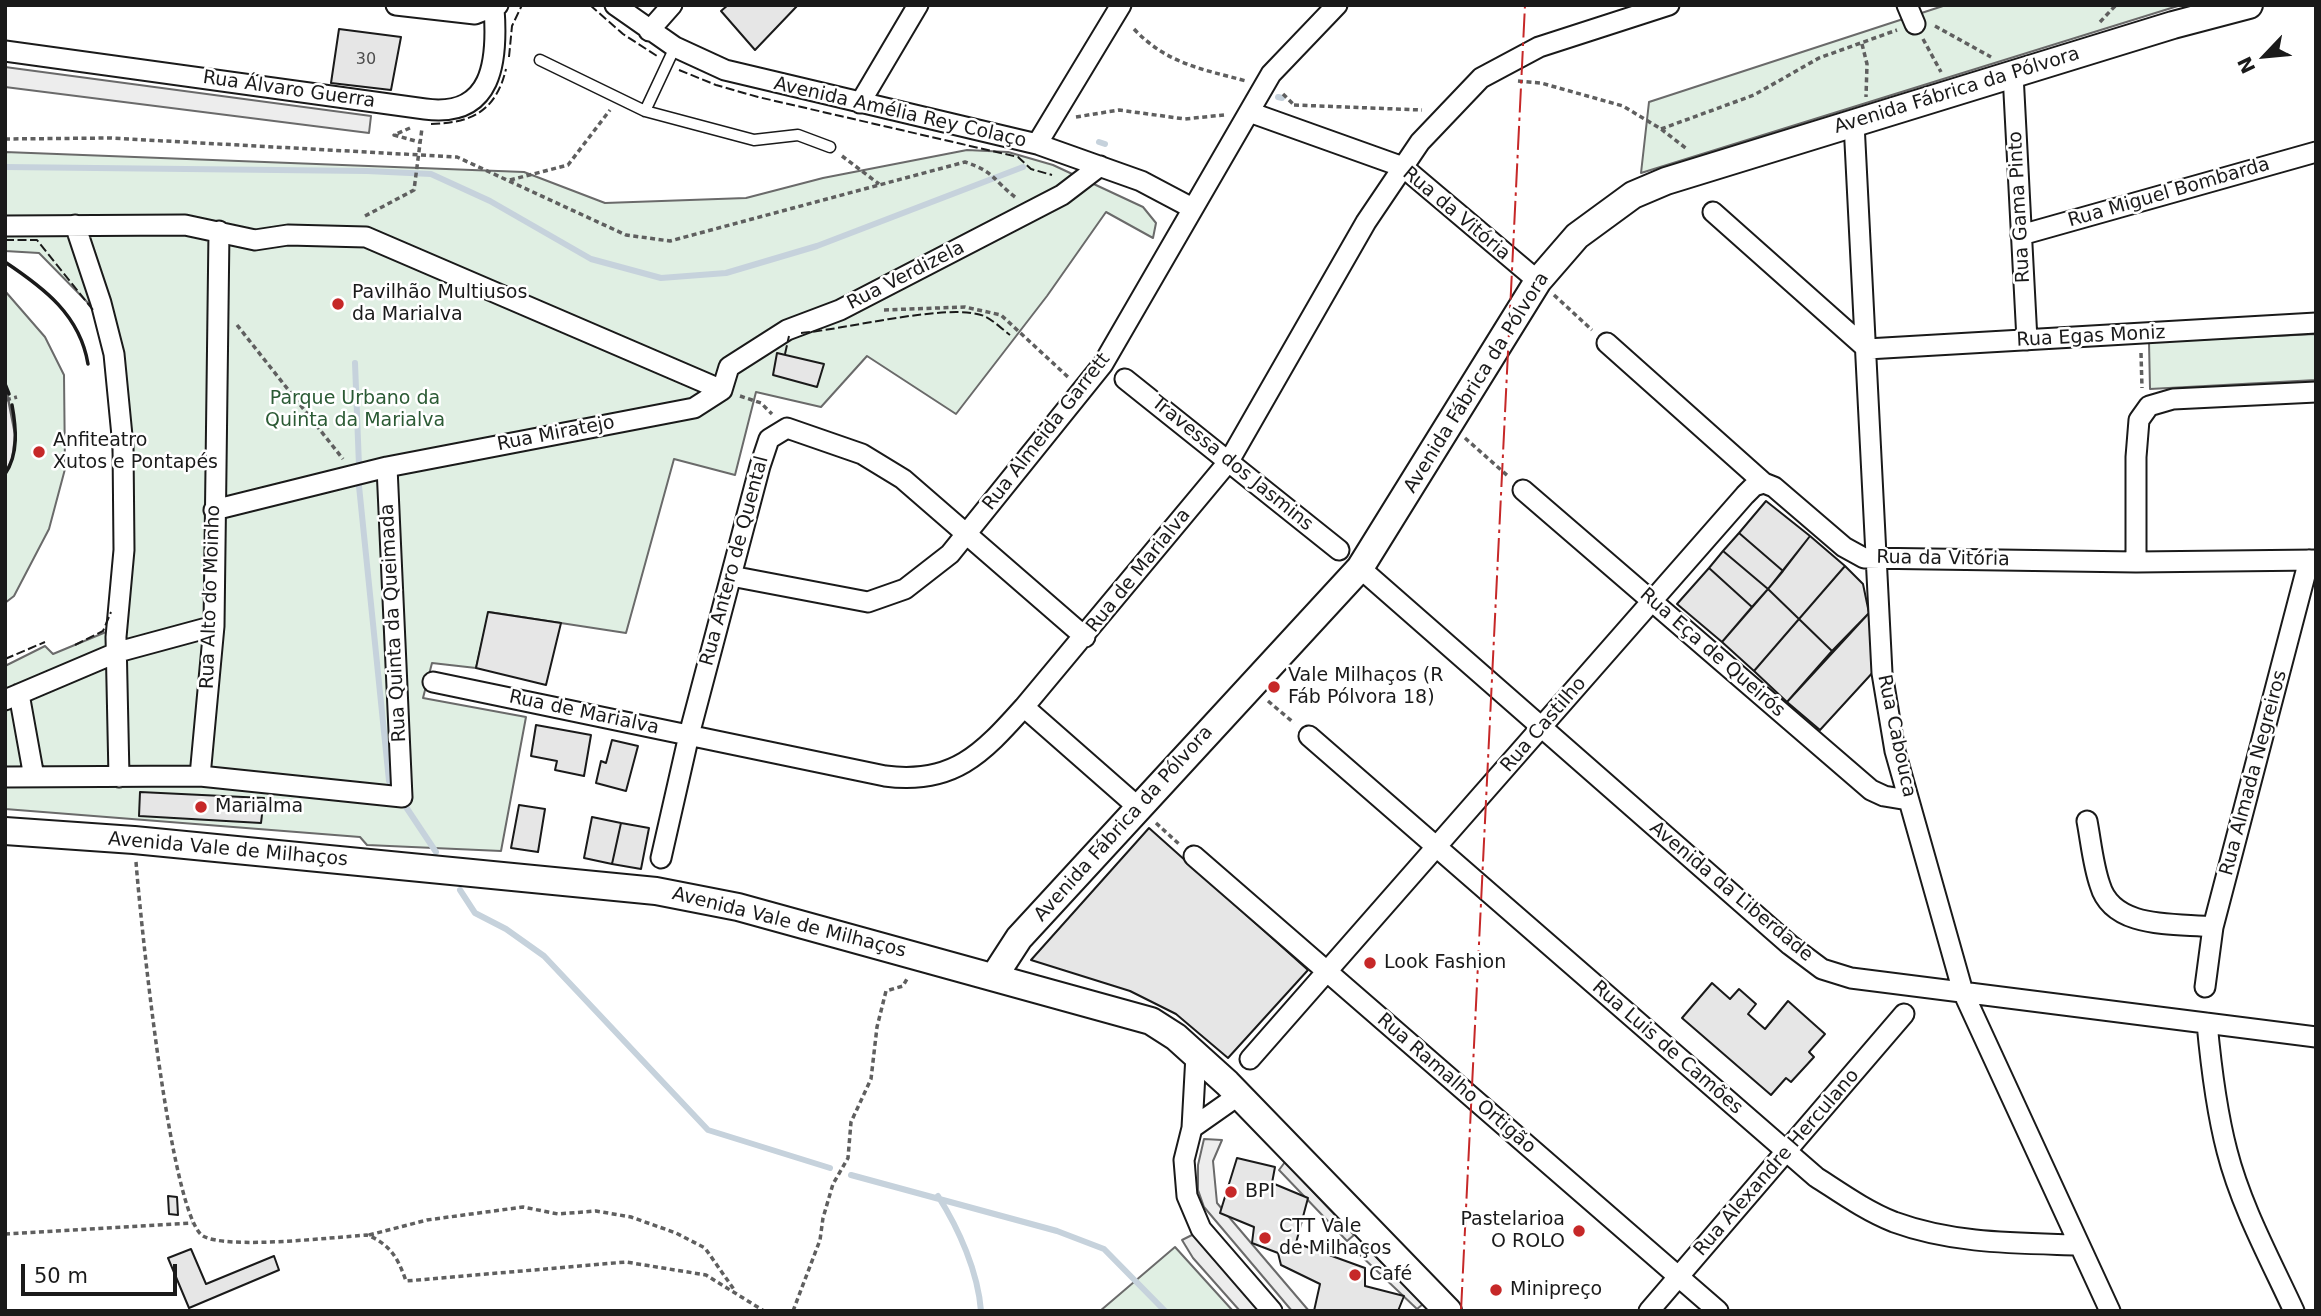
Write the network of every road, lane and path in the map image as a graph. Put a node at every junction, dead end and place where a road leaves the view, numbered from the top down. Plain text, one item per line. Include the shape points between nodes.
1 (396, 5) edge
2 (615, 5) edge
3 (672, 5) edge
4 (918, 5) edge
5 (1121, 5) edge
6 (1337, 5) edge
7 (1669, 5) edge
8 (1907, 5) edge
9 (2249, 5) edge
10 (496, 7) edge
11 (430, 8) edge
12 (1915, 24) junction
13 (1134, 29) dead end
14 (649, 31) junction
15 (1862, 44) junction
16 (675, 47) junction
17 (5, 51) edge
18 (1991, 57) dead end
19 (540, 60) dead end
20 (1942, 74) dead end
21 (2013, 74) junction
22 (1507, 80) dead end
23 (1265, 85) junction
24 (619, 98) junction
25 (1866, 99) dead end
26 (860, 103) junction
27 (1294, 106) junction
28 (1428, 109) dead end
29 (645, 111) junction
30 (1252, 113) junction
31 (1068, 120) dead end
32 (1854, 123) junction
33 (5, 139) edge
34 (419, 142) junction
35 (1038, 144) junction
36 (830, 147) joint
37 (2316, 152) edge
38 (418, 155) junction
39 (1100, 166) junction
40 (1402, 167) junction
41 (508, 180) junction
42 (879, 184) junction
43 (1001, 186) dead end
44 (1192, 208) junction
45 (1713, 212) dead end
46 (362, 218) dead end
47 (75, 225) junction
48 (5, 226) edge
49 (219, 231) junction
50 (2021, 235) junction
51 (1538, 281) junction
52 (218, 297) junction
53 (878, 310) dead end
54 (2316, 323) edge
55 (2140, 334) junction
56 (2027, 340) junction
57 (1607, 343) joint
58 (1867, 349) junction
59 (1125, 379) dead end
60 (1083, 389) junction
61 (722, 390) junction
62 (2316, 392) edge
63 (17, 397) dead end
64 (6, 400) edge
65 (2143, 414) junction
66 (1451, 425) junction
67 (787, 428) junction
68 (1229, 461) junction
69 (371, 471) junction
70 (1763, 483) junction
71 (1524, 491) joint
72 (214, 510) junction
73 (968, 534) junction
74 (1339, 550) dead end
75 (1876, 558) junction
76 (2313, 560) edge
77 (2136, 562) junction
78 (1360, 568) junction
79 (731, 576) junction
80 (1652, 601) junction
81 (214, 626) junction
82 (1084, 638) junction
83 (117, 645) junction
84 (433, 682) dead end
85 (1250, 685) junction
86 (12, 697) edge
87 (1024, 707) junction
88 (1541, 729) junction
89 (689, 735) junction
90 (1309, 736) joint
91 (200, 776) junction
92 (5, 777) edge
93 (34, 777) junction
94 (119, 777) junction
95 (1908, 800) junction
96 (1139, 808) junction
97 (2087, 821) dead end
98 (5, 831) edge
99 (134, 840) junction
100 (1436, 848) junction
101 (1194, 856) joint
102 (661, 859) dead end
103 (2213, 927) junction
104 (925, 957) junction
105 (1328, 972) junction
106 (995, 975) junction
107 (2205, 987) dead end
108 (1963, 992) junction
109 (1905, 1014) dead end
110 (2207, 1023) junction
111 (2316, 1037) edge
112 (1196, 1055) junction
113 (1250, 1059) dead end
114 (1239, 1095) junction
115 (1192, 1128) junction
116 (1788, 1152) junction
117 (192, 1223) junction
118 (5, 1234) edge
119 (367, 1235) junction
120 (2080, 1245) junction
121 (1679, 1277) junction
122 (736, 1293) junction
123 (764, 1311) edge
124 (793, 1311) edge
125 (1272, 1311) edge
126 (1448, 1311) edge
127 (1649, 1311) edge
128 (1718, 1311) edge
129 (2110, 1311) edge
130 (2294, 1311) edge

1 - 11 street
2 - 14 street, Avenida Amélia Rey Colaço
3 - 14 street
4 - 26 street
5 - 35 street
6 - 23 street, Rua Almeida Garrett
7 - 40 street, Rua de Marialva via 1539,47 1481,78
8 - 12 street
9 - 21 street, Avenida Fábrica da Pólvora
10 - 11 street via 475,13
10 - 17 street, Rua Álvaro Guerra via 489,78 480,94 454,110
12 - 15 path
12 - 18 path via 1932,25
12 - 20 path
13 - 23 path via 1179,62
14 - 16 street, Avenida Amélia Rey Colaço
15 - 22 path via 1819,58 1754,95 1661,129 1623,106 1541,83
15 - 25 path via 1867,64
16 - 26 street, Avenida Amélia Rey Colaço via 725,70
16 - 29 lane
19 - 24 lane
21 - 32 street, Avenida Fábrica da Pólvora
21 - 50 street, Rua Gama Pinto
23 - 27 path via 1286,95
23 - 30 street, Rua Almeida Garrett
24 - 29 lane
24 - 41 path via 568,165
26 - 35 street, Avenida Amélia Rey Colaço
27 - 28 path
27 - 30 path
29 - 36 lane via 754,140 798,135
30 - 31 path via 1185,119 1119,110
30 - 40 street, Rua da Vitória
30 - 44 street, Rua Almeida Garrett
32 - 51 street, Avenida Fábrica da Pólvora via 1633,195 1577,236
32 - 58 street, Rua Cabouca
33 - 38 path via 110,138
34 - 34 path via 422,126 394,135
34 - 38 path
35 - 39 street, Avenida Amélia Rey Colaço
36 - 42 path
37 - 50 street, Rua Miguel Bombarda
38 - 41 path via 457,157
38 - 46 path via 414,190
39 - 44 street, Avenida Amélia Rey Colaço
39 - 61 street, Rua Verdizela via 1062,195 840,310 787,330 729,367
40 - 51 street, Rua da Vitória
40 - 68 street, Rua de Marialva
41 - 42 path via 626,235 670,241
42 - 43 path via 965,162 990,170
44 - 60 street, Rua Almeida Garrett via 1103,364
45 - 58 street
47 - 48 street
47 - 49 street via 185,225
47 - 83 street via 114,354 123,446 124,550
49 - 52 street, Rua Alto do Moinho
49 - 61 street via 255,240 366,237
50 - 56 street, Rua Gama Pinto
51 - 57 path
51 - 66 street, Avenida Fábrica da Pólvora
52 - 69 path
52 - 72 street, Rua Alto do Moinho
53 - 60 path via 965,307 1001,315
54 - 55 street, Rua Egas Moniz
55 - 56 street, Rua Egas Moniz
55 - 65 path
56 - 58 street, Rua Egas Moniz
57 - 70 street, Rua da Vitória
58 - 75 street, Rua Cabouca
59 - 68 street, Travessa dos Jasmins
60 - 73 street, Rua Almeida Garrett
61 - 67 path via 761,402
61 - 69 street, Rua Miratejo via 694,408
62 - 65 street via 2173,399 2159,401
63 - 64 path
65 - 77 street via 2136,457
66 - 71 path
66 - 78 street, Avenida Fábrica da Pólvora
67 - 73 street via 883,465
67 - 79 street, Rua Antero de Quental via 774,433 765,448
68 - 74 street, Travessa dos Jasmins
68 - 82 street, Rua de Marialva
69 - 72 street, Rua Miratejo
69 - 91 street, Rua Quinta da Queimada via 395,796
70 - 75 street, Rua da Vitória via 1774,487 1854,554
70 - 80 street, Rua Castilho via 1745,495
71 - 80 street, Rua Eça de Queirós
72 - 81 street, Rua Alto do Moinho
73 - 79 street, Rua Almeida Garrett via 905,589 868,602
73 - 82 street
75 - 77 street, Rua da Vitória
75 - 95 street, Rua Cabouca via 1882,673
76 - 77 street, Rua da Vitória
76 - 103 street, Rua Almada Negreiros
78 - 85 street, Avenida Fábrica da Pólvora
78 - 88 street, Avenida da Liberdade
79 - 89 street, Rua Antero de Quental
80 - 88 street, Rua Castilho
80 - 95 street, Rua Eça de Queirós via 1871,790
81 - 83 street
81 - 91 street, Rua Alto do Moinho
82 - 87 street, Rua de Marialva
83 - 86 street
83 - 94 street
84 - 89 street, Rua de Marialva
85 - 90 path
85 - 96 street, Avenida Fábrica da Pólvora
86 - 93 street
87 - 89 street, Rua de Marialva via 972,760 920,778 885,776
87 - 96 street
88 - 100 street, Rua Castilho
88 - 108 street, Avenida da Liberdade via 1822,969 1851,978
89 - 102 street, Rua Antero de Quental
90 - 100 street, Rua Luis de Camões
91 - 94 street
92 - 93 street
93 - 94 street
95 - 108 street, Rua Cabouca
96 - 101 path
96 - 106 street, Avenida Fábrica da Pólvora via 1019,938
97 - 103 street via 2100,887 2114,909 2134,918
98 - 99 street, Avenida Vale de Milhaços
99 - 104 street, Avenida Vale de Milhaços via 656,891 738,907
99 - 117 path via 140,918 172,1145
100 - 105 street, Rua Castilho
100 - 116 street, Rua Luis de Camões
101 - 105 street, Rua Ramalho Ortigão
103 - 107 street, Rua Almada Negreiros
104 - 106 street, Avenida Vale de Milhaços
104 - 124 path via 903,986 886,990 871,1079 851,1122 848,1158 833,1184 820,1240
105 - 113 street, Rua Castilho
105 - 121 street, Rua Ramalho Ortigão
106 - 112 street, Avenida Vale de Milhaços via 1151,1021
108 - 110 street, Avenida da Liberdade
108 - 120 street, Rua Cabouca
109 - 116 street, Rua Alexandre Herculano
110 - 111 street, Avenida da Liberdade
110 - 130 street via 2212,1081 2227,1151
112 - 114 street, Avenida Vale de Milhaços
112 - 115 street
114 - 115 street
114 - 126 street, Avenida Vale de Milhaços
115 - 125 street via 1184,1160 1193,1212 1213,1246
116 - 120 street, Rua Luis de Camões via 1844,1195 1894,1222 1985,1242
116 - 121 street, Rua Alexandre Herculano
117 - 118 path
117 - 119 path via 204,1236 246,1243
119 - 122 path via 385,1242 406,1281 626,1262 706,1275
119 - 122 path via 427,1220 523,1207 558,1214 596,1211 654,1225 705,1248
120 - 129 street, Rua Cabouca
121 - 127 street, Rua Alexandre Herculano
121 - 128 street, Rua Ramalho Ortigão
122 - 123 path

